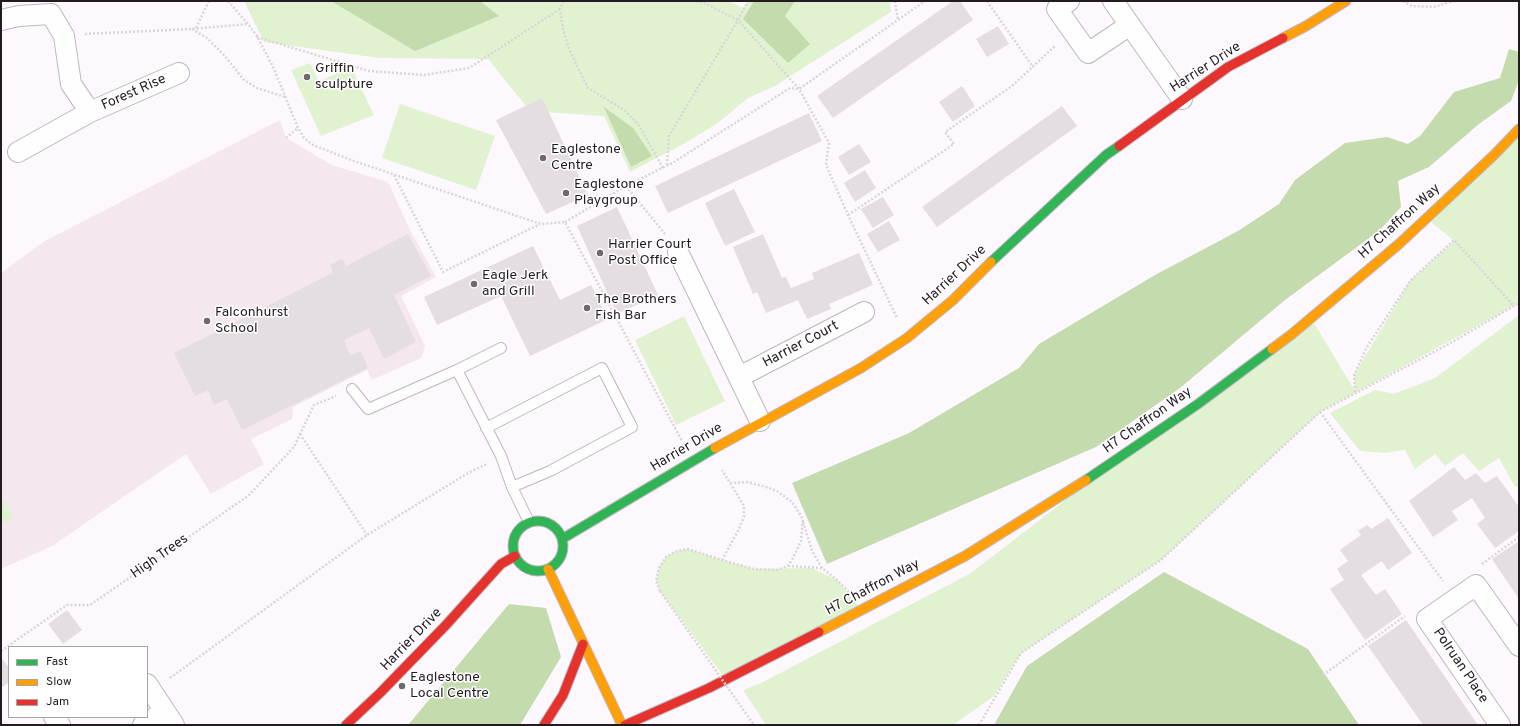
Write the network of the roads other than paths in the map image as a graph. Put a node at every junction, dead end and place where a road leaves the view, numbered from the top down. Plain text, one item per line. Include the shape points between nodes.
1 (1069, 1) edge
2 (1113, 1) edge
3 (1346, 1) edge
4 (1, 20) edge
5 (1130, 25) junction
6 (179, 73) dead end
7 (1182, 100) junction
8 (90, 112) junction
9 (1519, 129) edge
10 (18, 152) dead end
11 (678, 252) road end
12 (864, 312) dead end
13 (501, 348) dead end
14 (457, 370) junction
15 (739, 377) junction
16 (352, 389) road end
17 (760, 421) junction
18 (486, 428) junction
19 (512, 487) junction
20 (529, 522) junction
21 (562, 539) junction
22 (515, 556) junction
23 (548, 569) junction
24 (583, 644) junction
25 (1519, 646) edge
26 (149, 688) edge
27 (169, 718) edge
28 (143, 725) edge
29 (346, 725) edge
30 (544, 725) edge
31 (622, 725) edge
32 (625, 725) edge
33 (1500, 725) edge

1 - 5 street via 1057,9 1088,53
2 - 5 street
3 - 7 street, Harrier Drive via 1306,26 1228,67
4 - 8 street, Forest Rise via 51,14 64,36 71,84
5 - 7 street
6 - 8 street, Forest Rise
7 - 17 street, Harrier Drive via 1106,155 953,300 907,338 861,368
8 - 10 street, Forest Rise
9 - 32 street, H7 Chaffron Way via 1398,244 1292,334 1198,404 1070,491 965,556 709,688
11 - 15 street
12 - 15 street, Harrier Court
13 - 14 lane
14 - 16 lane via 368,409
14 - 18 lane
15 - 17 street
17 - 21 street, Harrier Drive
18 - 19 lane via 501,456
18 - 19 lane via 602,368 632,427 550,471
19 - 20 lane
20 - 21 street via 542,521 556,528
20 - 22 street via 518,530 513,540
21 - 23 street via 562,552 557,562
22 - 23 street via 522,566 535,571
22 - 29 street, Harrier Drive via 501,564 441,631
23 - 24 street
24 - 30 street via 563,695
24 - 31 street
25 - 33 street, Polruan Place via 1476,585 1427,619
26 - 27 street
27 - 28 street

